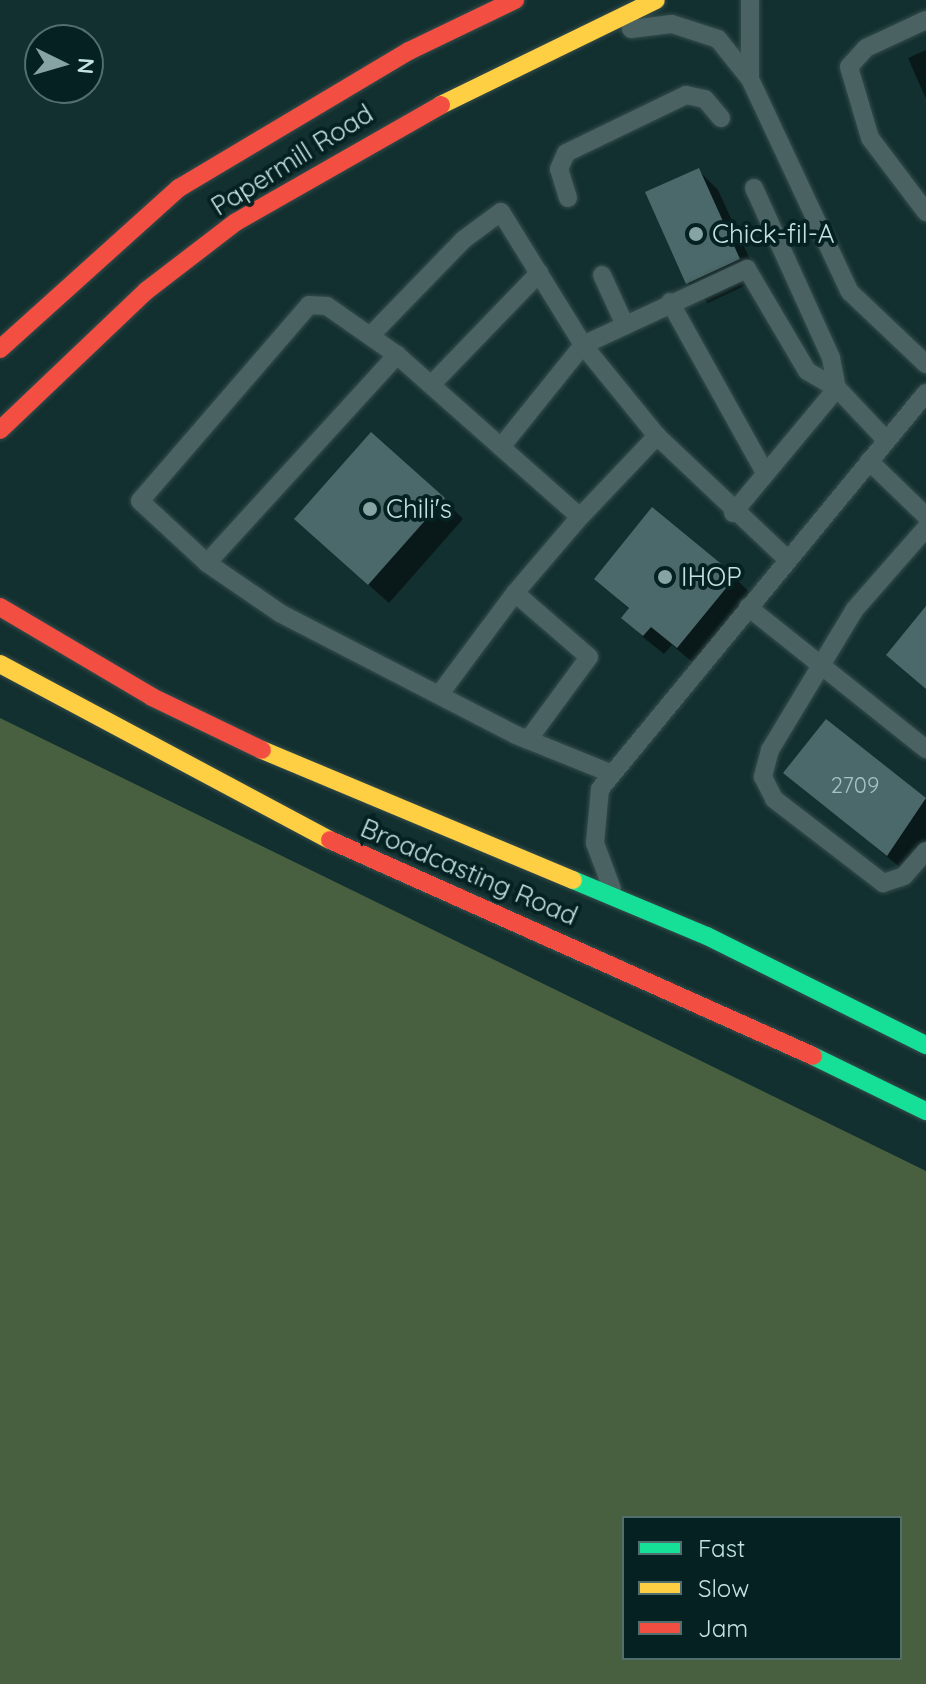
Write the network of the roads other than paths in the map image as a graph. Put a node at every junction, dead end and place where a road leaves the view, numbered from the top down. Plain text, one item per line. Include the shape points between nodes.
1 (515, 0) edge
2 (656, 0) edge
3 (750, 0) edge
4 (926, 20) edge
5 (566, 44) junction
6 (750, 79) junction
7 (721, 118) dead end
8 (754, 188) dead end
9 (568, 198) dead end
10 (926, 212) edge
11 (539, 273) junction
12 (602, 275) dead end
13 (670, 302) junction
14 (625, 325) junction
15 (372, 334) junction
16 (583, 345) junction
17 (0, 349) edge
18 (397, 355) junction
19 (926, 364) edge
20 (431, 385) junction
21 (837, 388) junction
22 (926, 393) edge
23 (0, 430) edge
24 (657, 436) junction
25 (886, 440) junction
26 (501, 447) junction
27 (869, 461) junction
28 (765, 473) junction
29 (733, 513) junction
30 (926, 516) edge
31 (580, 517) junction
32 (926, 528) edge
33 (788, 560) junction
34 (207, 563) junction
35 (515, 593) junction
36 (0, 607) edge
37 (748, 607) junction
38 (0, 664) edge
39 (826, 667) junction
40 (439, 695) junction
41 (528, 740) junction
42 (926, 749) edge
43 (610, 773) junction
44 (926, 851) edge
45 (629, 904) junction
46 (926, 1045) edge
47 (926, 1111) edge

1 - 17 main road, Papermill Road via 409,51 179,188
2 - 5 main road, Papermill Road
3 - 6 lane
4 - 10 lane via 866,48 849,67 870,138
5 - 6 lane via 646,25 698,29 718,39
5 - 23 main road, Papermill Road via 384,133 236,222 146,291
6 - 19 lane via 850,292
7 - 9 lane via 705,99 686,95 566,153 559,169
8 - 21 lane via 831,358
11 - 15 lane via 501,212 463,240
11 - 16 lane
11 - 20 lane
12 - 14 lane
13 - 14 lane
13 - 21 lane via 747,269 807,371
13 - 28 lane
14 - 16 lane
15 - 18 lane
15 - 34 lane via 327,306 309,305 140,501
16 - 24 lane
16 - 26 lane
18 - 20 lane
18 - 34 lane
20 - 26 lane
21 - 25 lane
21 - 28 lane
22 - 25 lane
24 - 29 lane
24 - 31 lane
25 - 27 lane
26 - 31 lane
27 - 30 lane
27 - 33 lane
28 - 29 lane
29 - 33 lane
31 - 35 lane
32 - 39 lane via 855,609
33 - 37 lane
34 - 40 lane via 280,613
35 - 40 lane
35 - 41 lane via 589,657
36 - 45 main road, Broadcasting Road via 152,697 282,760
37 - 39 lane
37 - 43 lane
38 - 47 main road, Broadcasting Road via 295,825 692,997
39 - 42 lane
39 - 44 lane via 770,750 763,777 774,799 883,883 904,876
40 - 41 lane
41 - 43 lane
43 - 45 lane via 596,802 595,843 608,885
45 - 46 main road, Broadcasting Road

